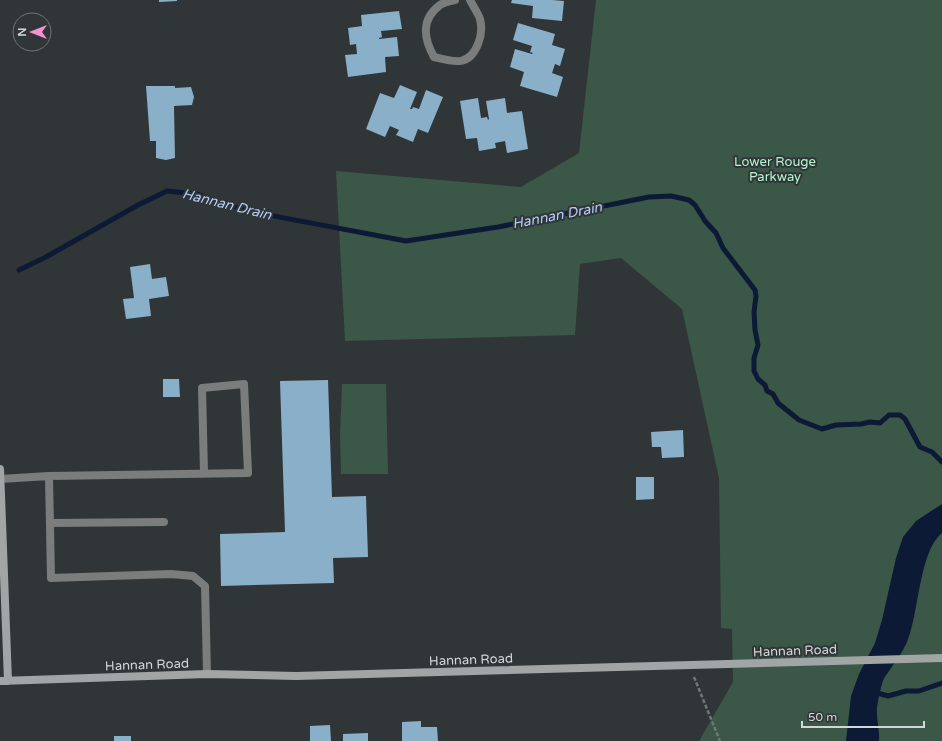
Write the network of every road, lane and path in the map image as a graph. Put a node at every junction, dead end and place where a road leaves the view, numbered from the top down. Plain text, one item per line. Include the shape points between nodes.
1 (455, 0) edge
2 (470, 0) edge
3 (0, 469) edge
4 (204, 474) junction
5 (49, 476) junction
6 (0, 478) edge
7 (164, 522) dead end
8 (50, 523) junction
9 (942, 658) edge
10 (689, 665) junction
11 (207, 674) junction
12 (4, 681) edge
13 (720, 741) edge

1 - 2 street via 440,5 430,16 425,30 434,57 452,62 464,60 474,53 481,37 480,20
3 - 6 street
4 - 4 street via 248,473 244,384 202,388
4 - 5 street
5 - 6 street
5 - 8 street
6 - 12 street
7 - 8 street
8 - 11 street via 51,578 171,574 193,576 206,586
9 - 10 street, Hannan Road
10 - 11 street, Hannan Road via 296,676
10 - 13 path
11 - 12 street, Hannan Road

